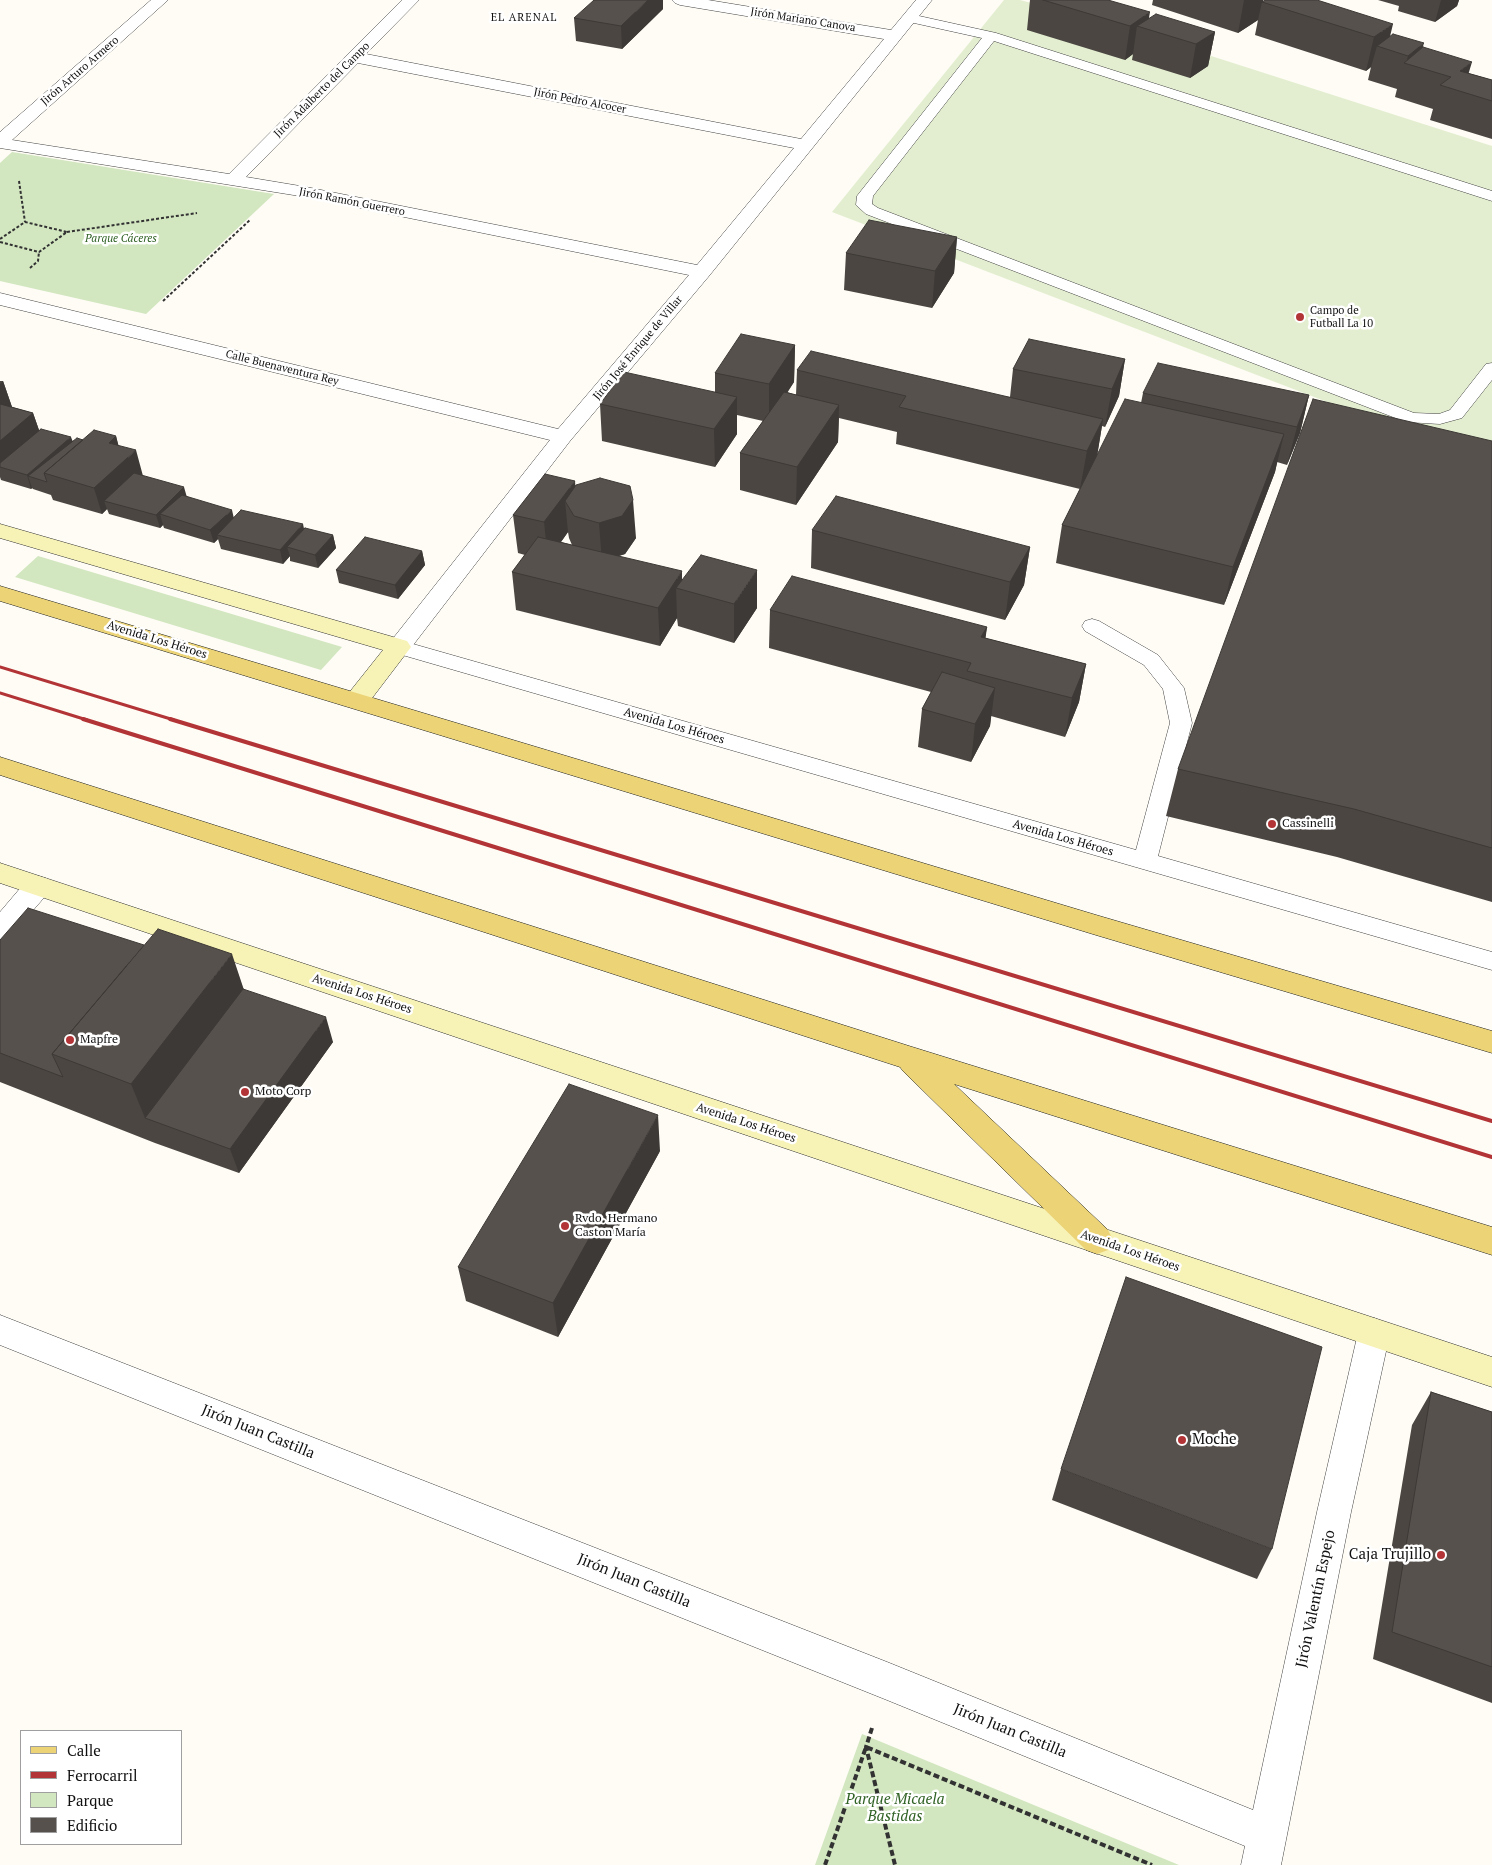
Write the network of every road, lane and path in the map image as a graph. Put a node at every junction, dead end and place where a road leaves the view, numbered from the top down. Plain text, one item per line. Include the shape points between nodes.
1 (160, 0) edge
2 (411, 0) edge
3 (680, 0) edge
4 (924, 0) edge
5 (910, 18) junction
6 (896, 36) junction
7 (991, 36) junction
8 (355, 57) junction
9 (0, 142) edge
10 (805, 144) junction
11 (234, 180) junction
12 (283, 188) junction
13 (1492, 196) edge
14 (201, 212) dead end
15 (67, 232) junction
16 (0, 241) edge
17 (702, 272) junction
18 (0, 299) edge
19 (130, 331) junction
20 (1492, 368) edge
21 (563, 437) junction
22 (0, 531) edge
23 (0, 593) edge
24 (1092, 626) dead end
25 (399, 647) junction
26 (357, 700) junction
27 (0, 766) edge
28 (1145, 861) junction
29 (0, 873) edge
30 (38, 886) junction
31 (0, 930) edge
32 (1492, 961) edge
33 (1492, 1042) edge
34 (909, 1058) junction
35 (1097, 1240) junction
36 (1492, 1241) edge
37 (0, 1330) edge
38 (1374, 1333) junction
39 (1492, 1372) edge
40 (887, 1681) junction
41 (866, 1747) junction
42 (1264, 1850) edge
43 (825, 1865) edge
44 (895, 1865) edge
45 (1152, 1865) edge

1 - 9 street, Jirón Arturo Armero
2 - 8 street, Jirón Adalberto del Campo
3 - 6 street, Jirón Mariano Canova
4 - 5 street, Jirón José Enrique de Villar
5 - 6 street, Jirón José Enrique de Villar
5 - 7 lane
6 - 10 street, Jirón José Enrique de Villar
7 - 13 lane
7 - 20 lane via 865,196 864,205 872,211 1412,418 1440,419 1456,414
8 - 10 street, Jirón Pedro Alcocer
8 - 11 street, Jirón Adalberto del Campo
9 - 11 street, Jirón Ramón Guerrero
10 - 17 street, Jirón José Enrique de Villar
11 - 12 street, Jirón Ramón Guerrero
12 - 17 street, Jirón Ramón Guerrero
12 - 19 path
14 - 15 path
15 - 16 path via 25,222
15 - 16 path via 40,252
17 - 21 street, Jirón José Enrique de Villar
18 - 19 street, Calle Buenaventura Rey
19 - 21 street, Calle Buenaventura Rey
21 - 25 street, Jirón José Enrique de Villar
22 - 25 street, Avenida Los Héroes
23 - 26 main road, Avenida Los Héroes
24 - 28 lane via 1151,660 1173,688 1181,723
25 - 26 street, Jirón José Enrique de Villar
25 - 28 lane, Avenida Los Héroes
26 - 33 main road, Avenida Los Héroes
27 - 34 main road
28 - 32 lane, Avenida Los Héroes
29 - 30 street, Avenida Los Héroes
30 - 31 street
30 - 35 street, Avenida Los Héroes
34 - 35 main road
34 - 36 main road
35 - 38 street, Avenida Los Héroes
37 - 40 street, Jirón Juan Castilla
38 - 39 street, Avenida Los Héroes
38 - 42 street, Jirón Valentín Espejo
40 - 41 path
40 - 42 street, Jirón Juan Castilla
41 - 43 path
41 - 44 path
41 - 45 path

